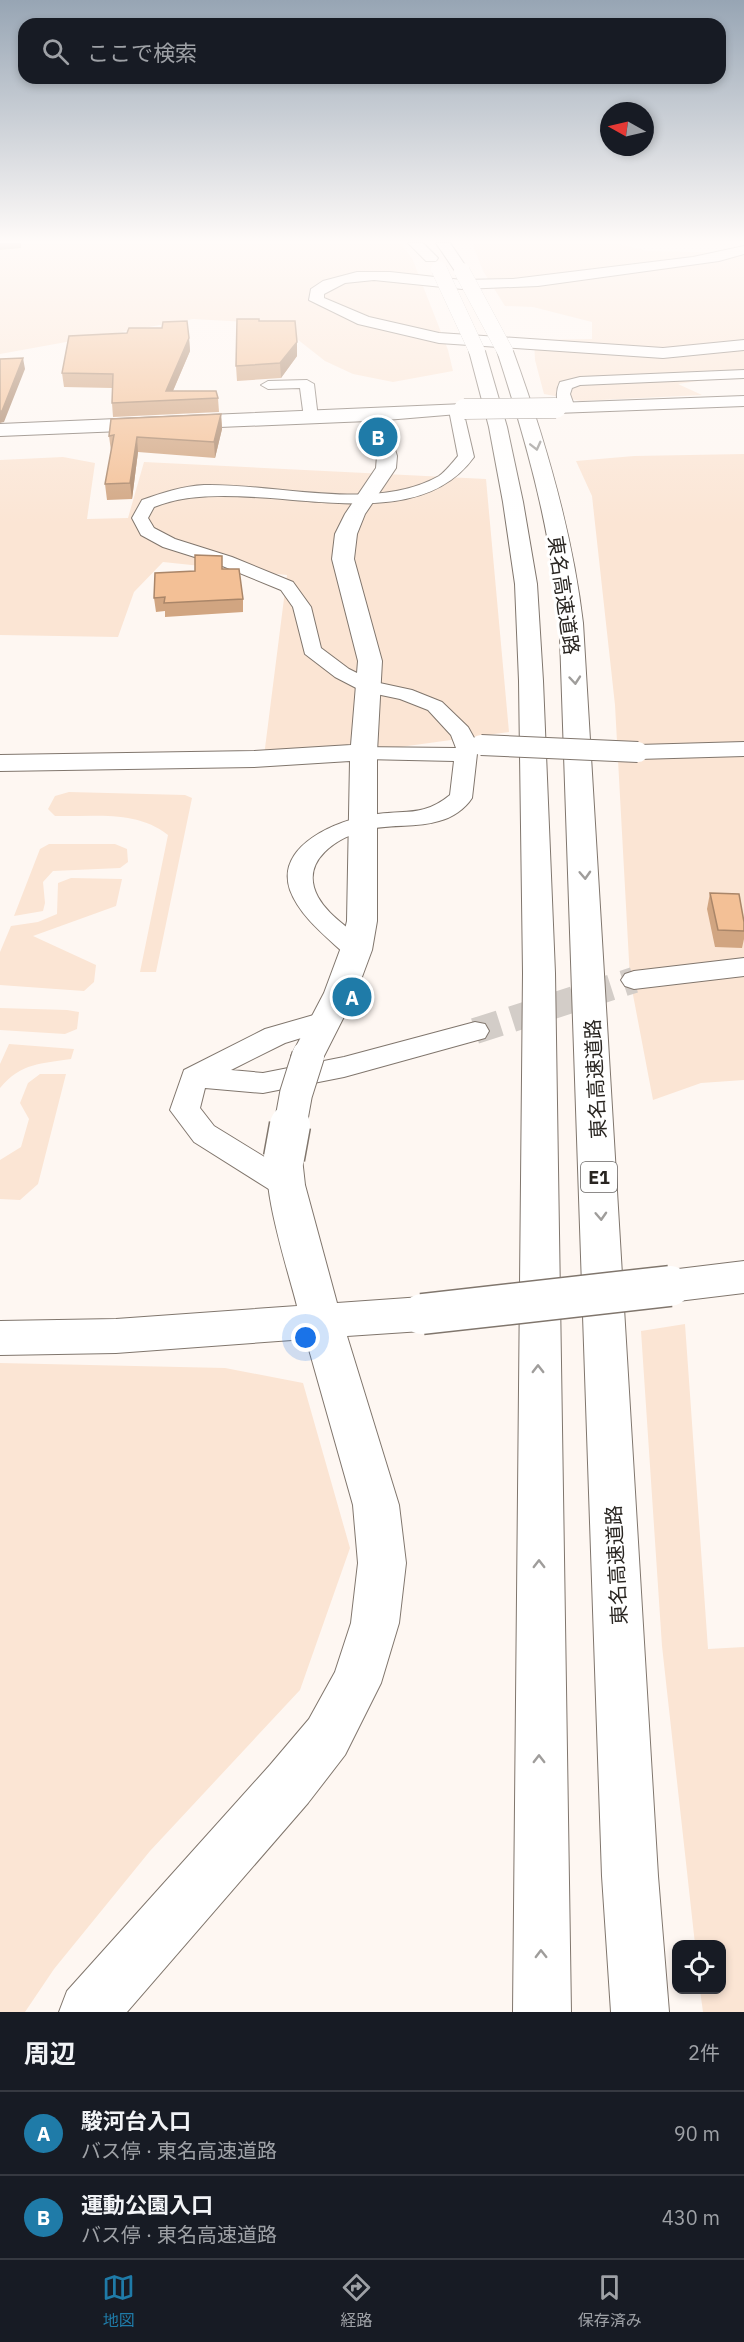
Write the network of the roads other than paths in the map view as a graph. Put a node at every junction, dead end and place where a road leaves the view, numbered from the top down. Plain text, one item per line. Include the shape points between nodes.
1 (434, 337) edge
2 (482, 337) edge
3 (486, 337) edge
4 (744, 345) edge
5 (491, 351) junction
6 (744, 374) edge
7 (268, 385) dead end
8 (744, 401) edge
9 (562, 408) junction
10 (460, 409) junction
11 (376, 415) junction
12 (311, 418) junction
13 (0, 430) edge
14 (366, 499) junction
15 (369, 687) junction
16 (472, 748) junction
17 (744, 748) edge
18 (364, 752) junction
19 (0, 763) edge
20 (364, 823) junction
21 (356, 950) junction
22 (744, 967) edge
23 (634, 980) tunnel mouth
24 (324, 1021) junction
25 (475, 1031) tunnel mouth
26 (194, 1077) junction
27 (285, 1172) junction
28 (744, 1277) edge
29 (322, 1322) junction
30 (0, 1338) edge
31 (88, 2012) edge
32 (542, 2012) edge
33 (640, 2012) edge

1 - 4 main road via 663,353
2 - 5 main road, 東名高速道路 / E1, bridge
3 - 5 main road, 東名高速道路 / E1, bridge
32 -> 5 main road, 東名高速道路 / E1 via 539,973 531,681 526,584 498,427
5 -> 33 main road, 東名高速道路 / E1 via 531,426 550,501 566,584 576,692 630,1876
6 - 9 street via 580,381 565,385
7 - 12 street via 307,384
8 - 9 main road
9 - 10 main road, bridge
10 - 11 main road
10 - 14 street via 466,458 460,468 416,490
11 - 12 main road
11 - 14 main road via 387,456 386,468
12 - 13 main road
14 - 15 main road via 346,534 343,559 370,661
14 - 15 street via 186,491 148,504 140,518 147,531 169,543 287,586 302,607 312,650
15 - 16 street via 405,694 435,706
15 - 18 main road
16 - 17 street, bridge via 638,752
16 - 18 street
16 - 20 street via 461,798 438,815
18 - 19 main road via 255,759
18 - 20 main road
20 - 21 main road via 362,921
20 - 21 street via 309,851 300,870 302,888 317,912
21 - 24 main road via 340,993
22 - 23 street
24 - 26 street via 275,1036
24 - 27 main road, bridge via 308,1056 294,1103
25 - 26 street via 344,1067 263,1083
26 - 27 street via 185,1110 204,1134
27 - 29 main road
28 - 29 main road, bridge
29 - 30 main road via 116,1336
29 - 31 main road via 376,1505 382,1563 375,1623 356,1683 327,1737 289,1784

